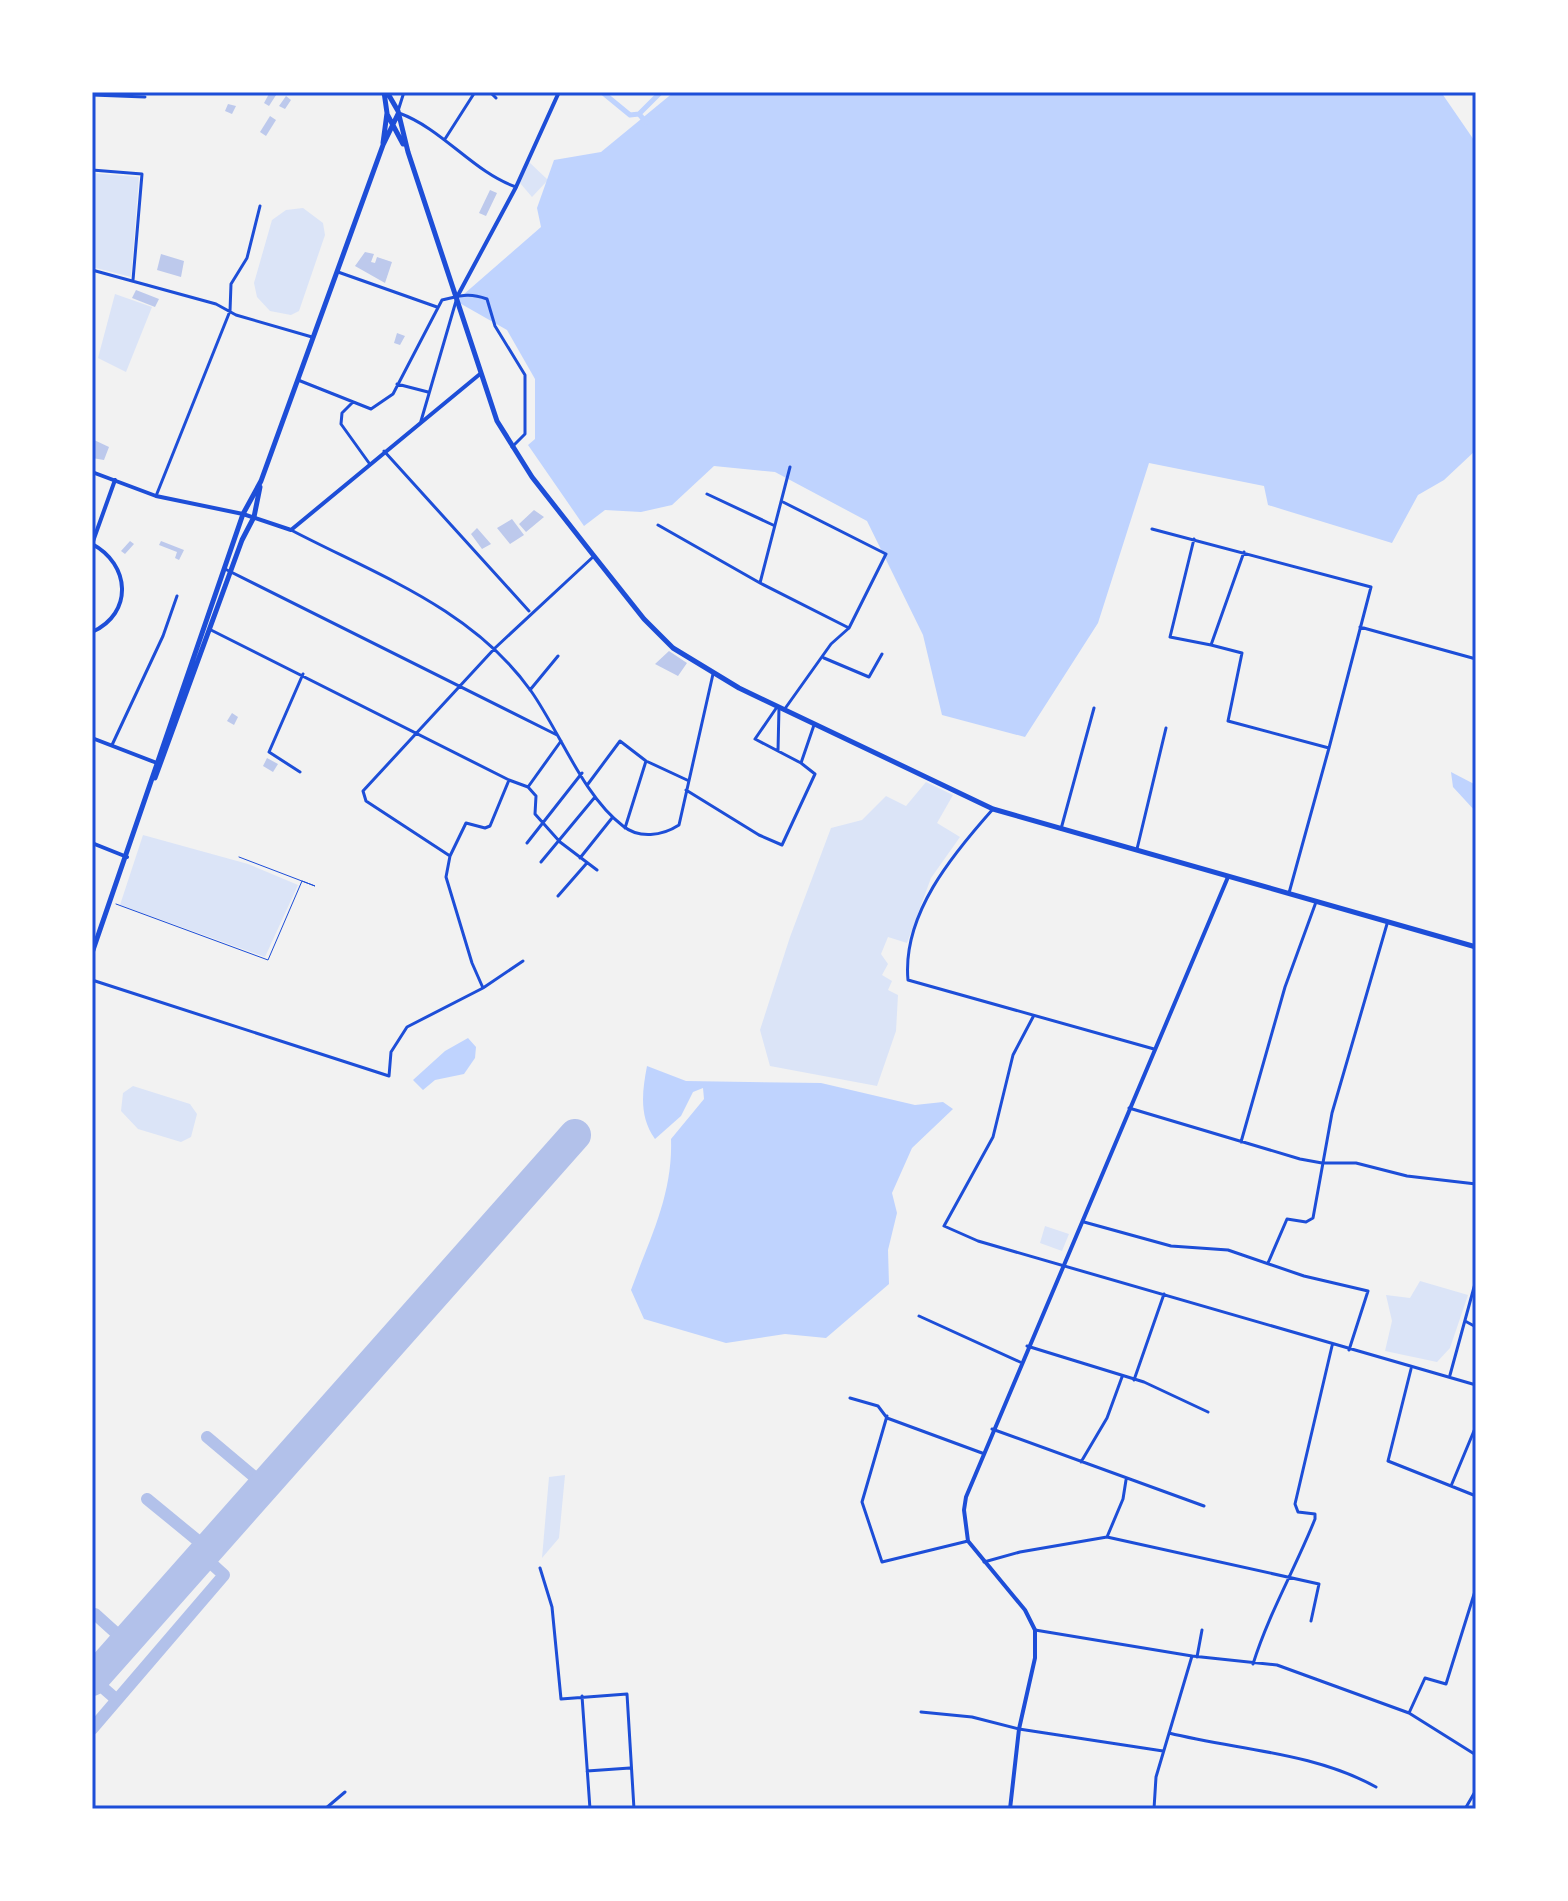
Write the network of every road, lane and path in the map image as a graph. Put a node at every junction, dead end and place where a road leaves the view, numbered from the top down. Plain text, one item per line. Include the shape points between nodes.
1 (385, 92) edge
2 (403, 92) edge
3 (475, 92) edge
4 (490, 92) edge
5 (559, 92) edge
6 (92, 95) edge
7 (145, 97) dead end
8 (496, 98) dead end
9 (394, 103) junction
10 (398, 112) junction
11 (387, 113) junction
12 (393, 125) junction
13 (399, 137) junction
14 (445, 139) junction
15 (384, 142) junction
16 (408, 152) junction
17 (92, 170) edge
18 (516, 187) junction
19 (260, 206) dead end
20 (92, 270) edge
21 (336, 271) junction
22 (133, 281) junction
23 (457, 299) junction
24 (437, 307) junction
25 (230, 311) junction
26 (312, 337) junction
27 (480, 374) junction
28 (298, 380) junction
29 (397, 384) junction
30 (428, 392) junction
31 (353, 402) junction
32 (421, 421) junction
33 (512, 447) junction
34 (384, 451) junction
35 (369, 463) junction
36 (790, 467) dead end
37 (92, 472) edge
38 (115, 480) junction
39 (261, 481) junction
40 (707, 494) dead end
41 (156, 496) junction
42 (783, 502) junction
43 (243, 514) junction
44 (254, 517) junction
45 (658, 525) dead end
46 (774, 526) junction
47 (1152, 529) dead end
48 (291, 530) junction
49 (1194, 539) junction
50 (92, 544) edge
51 (1244, 552) junction
52 (594, 556) junction
53 (228, 570) junction
54 (760, 583) junction
55 (177, 596) dead end
56 (531, 612) junction
57 (1360, 627) junction
58 (207, 628) junction
59 (849, 628) junction
60 (92, 632) edge
61 (1211, 645) junction
62 (495, 648) junction
63 (882, 654) dead end
64 (558, 656) dead end
65 (824, 658) junction
66 (1476, 659) edge
67 (713, 673) junction
68 (303, 674) junction
69 (460, 685) junction
70 (530, 690) junction
71 (780, 708) junction
72 (1094, 708) dead end
73 (814, 725) junction
74 (1166, 728) dead end
75 (417, 731) junction
76 (92, 738) edge
77 (561, 738) junction
78 (112, 745) junction
79 (1329, 748) junction
80 (778, 752) junction
81 (646, 761) junction
82 (801, 763) junction
83 (158, 764) junction
84 (300, 772) dead end
85 (582, 773) junction
86 (509, 780) junction
87 (688, 781) junction
88 (588, 784) junction
89 (528, 787) junction
90 (686, 790) junction
91 (596, 797) junction
92 (993, 809) junction
93 (612, 818) junction
94 (542, 822) junction
95 (625, 828) junction
96 (1061, 829) junction
97 (560, 842) junction
98 (92, 843) edge
99 (527, 843) dead end
100 (1137, 853) junction
101 (450, 856) junction
102 (127, 857) junction
103 (239, 857) dead end
104 (579, 858) junction
105 (541, 862) dead end
106 (586, 864) junction
107 (597, 870) dead end
108 (1228, 877) junction
109 (1289, 893) junction
110 (558, 896) dead end
111 (110, 902) junction
112 (1316, 902) junction
113 (1388, 922) junction
114 (1476, 947) edge
115 (92, 953) edge
116 (523, 961) dead end
117 (92, 980) edge
118 (483, 988) junction
119 (1033, 1017) junction
120 (1155, 1050) junction
121 (1129, 1108) junction
122 (1241, 1142) junction
123 (1322, 1163) junction
124 (1476, 1184) edge
125 (1084, 1222) junction
126 (1268, 1263) junction
127 (1065, 1266) junction
128 (1476, 1280) edge
129 (1164, 1294) junction
130 (919, 1316) dead end
131 (1465, 1321) junction
132 (1476, 1327) edge
133 (1027, 1346) junction
134 (1332, 1346) junction
135 (1349, 1350) junction
136 (1020, 1362) junction
137 (1411, 1369) junction
138 (1450, 1375) junction
139 (1122, 1377) junction
140 (1134, 1380) junction
141 (1476, 1385) edge
142 (850, 1398) dead end
143 (1208, 1412) dead end
144 (887, 1416) junction
145 (1476, 1426) edge
146 (992, 1429) junction
147 (982, 1453) junction
148 (1081, 1462) junction
149 (1126, 1480) junction
150 (1451, 1486) junction
151 (1476, 1496) edge
152 (1204, 1506) dead end
153 (1107, 1537) junction
154 (968, 1541) junction
155 (984, 1562) junction
156 (540, 1568) dead end
157 (1292, 1576) junction
158 (1476, 1588) edge
159 (1311, 1621) dead end
160 (1035, 1630) junction
161 (1202, 1630) dead end
162 (1194, 1656) junction
163 (1253, 1664) junction
164 (582, 1696) junction
165 (921, 1712) dead end
166 (1409, 1713) junction
167 (1019, 1729) junction
168 (1169, 1733) junction
169 (1163, 1751) junction
170 (1476, 1755) edge
171 (630, 1768) junction
172 (587, 1771) junction
173 (1376, 1787) dead end
174 (1476, 1790) edge
175 (345, 1792) dead end
176 (325, 1809) edge
177 (590, 1809) edge
178 (634, 1809) edge
179 (1010, 1809) edge
180 (1154, 1809) edge
181 (1465, 1809) edge

1 - 9 highway
1 - 11 highway
2 - 9 street
2 - 10 street
3 - 14 street
4 - 8 street
5 - 18 street
6 - 7 street
9 - 10 highway
9 - 11 highway
10 - 12 highway
10 - 14 street
10 - 16 highway
11 - 12 highway
11 - 15 highway
12 - 13 highway
12 - 15 highway
13 - 15 highway
13 - 16 highway
14 - 18 street via 501,182
15 - 21 highway
16 - 23 highway
17 - 22 street via 142,174
18 - 23 street
19 - 25 street via 247,258 231,284
20 - 22 street
21 - 24 street
21 - 26 highway
22 - 25 street
23 - 24 street via 442,300
23 - 27 highway
23 - 30 street
23 - 33 street via 464,292 487,299 495,326 525,375 525,434
24 - 29 street
25 - 26 street
25 - 41 street
26 - 28 highway
27 - 32 street
27 - 33 highway
28 - 31 street
28 - 39 highway
29 - 30 street
29 - 31 street via 393,394 371,409
30 - 32 street
31 - 35 street via 342,413 341,424
32 - 34 street
33 - 52 highway
34 - 35 street
34 - 56 street
35 - 48 street
36 - 42 street
37 - 38 street
38 - 41 street
38 - 50 street
39 - 43 highway
39 - 44 highway
40 - 46 street
41 - 43 street
42 - 46 street
42 - 59 street via 886,554
43 - 44 street
43 - 53 highway
44 - 48 street
44 - 53 highway
45 - 54 street
46 - 54 street
47 - 49 street
48 - 62 street via 428,598
49 - 51 street
49 - 61 street via 1170,637
50 - 60 street via 115,562 123,590 113,618
51 - 57 street via 1371,587
51 - 61 street
52 - 56 street
52 - 67 highway via 657,634
53 - 58 highway
53 - 69 street
54 - 59 street
55 - 78 street
56 - 62 street
57 - 66 street
57 - 79 street
58 - 68 street
58 - 83 highway
59 - 65 street
61 - 79 street via 1242,653 1228,721
62 - 69 street
62 - 70 street
63 - 65 street via 869,677
64 - 70 street
65 - 71 street
67 - 71 highway
67 - 87 street
68 - 75 street
68 - 84 street via 269,750
69 - 75 street
69 - 77 street
70 - 77 street
71 - 73 highway
71 - 80 street
71 - 80 street via 755,739
72 - 96 street
73 - 82 street
73 - 92 highway
74 - 100 street
75 - 86 street
75 - 101 street via 365,789 364,798
76 - 78 street
77 - 85 street
77 - 89 street
78 - 83 street
79 - 109 street
80 - 82 street
81 - 87 street
81 - 88 street via 620,741
81 - 95 street
82 - 90 street via 815,774 781,845
83 - 102 highway
85 - 88 street
85 - 94 street
86 - 89 street
86 - 101 street via 490,826 466,823
87 - 90 street
88 - 91 street
89 - 94 street via 536,796 534,810
90 - 95 street via 677,827 644,835
91 - 93 street
91 - 97 street
92 - 96 highway
92 - 119 street via 956,853 926,901 907,958 908,980
93 - 95 street
93 - 104 street
94 - 97 street
94 - 99 street
96 - 100 highway
97 - 104 street
97 - 105 street
98 - 102 street
100 - 108 highway
101 - 118 street via 446,877
102 - 111 highway
103 - 111 path via 315,886 302,881 296,894 268,960
104 - 106 street
106 - 107 street
106 - 110 street
108 - 109 highway
108 - 120 street
109 - 112 highway
111 - 115 highway
112 - 113 highway
112 - 122 street via 1285,987
113 - 114 highway
113 - 123 street
116 - 118 street
117 - 118 street via 389,1076 391,1052 407,1027
119 - 120 street
119 - 127 street via 1013,1055 993,1137 944,1226
120 - 121 street
121 - 122 street
121 - 125 street
122 - 123 street
123 - 124 street via 1356,1163 1407,1176
123 - 126 street via 1313,1218 1287,1219
125 - 126 street via 1171,1246 1228,1250
125 - 127 street
126 - 135 street via 1368,1291
127 - 129 street
127 - 133 street
128 - 131 street
129 - 134 street
129 - 140 street
130 - 136 street
131 - 132 street
131 - 138 street
133 - 136 street
133 - 139 street
134 - 135 street
134 - 157 street via 1295,1504 1298,1512 1315,1514 1315,1519
135 - 137 street
136 - 146 street
137 - 138 street
137 - 150 street via 1388,1461
138 - 141 street
139 - 140 street
139 - 148 street via 1107,1418
140 - 143 street
142 - 144 street via 878,1406
144 - 147 street
144 - 154 street via 862,1502 882,1562
145 - 150 street
146 - 147 street
146 - 148 street
147 - 154 street via 964,1510
148 - 149 street
149 - 152 street
149 - 153 street
150 - 151 street
153 - 155 street
153 - 157 street
154 - 155 street
155 - 160 street
156 - 164 street via 552,1607 561,1699
157 - 159 street via 1319,1584
157 - 163 street via 1267,1620
158 - 166 street via 1446,1684 1425,1678
160 - 162 street
160 - 167 street via 1035,1658
161 - 162 street
162 - 163 street
162 - 168 street
163 - 166 street via 1277,1665
164 - 171 street via 627,1694
164 - 172 street
165 - 167 street via 998,1721
166 - 170 street
167 - 169 street
167 - 179 street
168 - 169 street
168 - 173 street via 1290,1757 1352,1774
169 - 180 street
171 - 172 street
171 - 178 street
172 - 177 street
174 - 181 street
175 - 176 street

